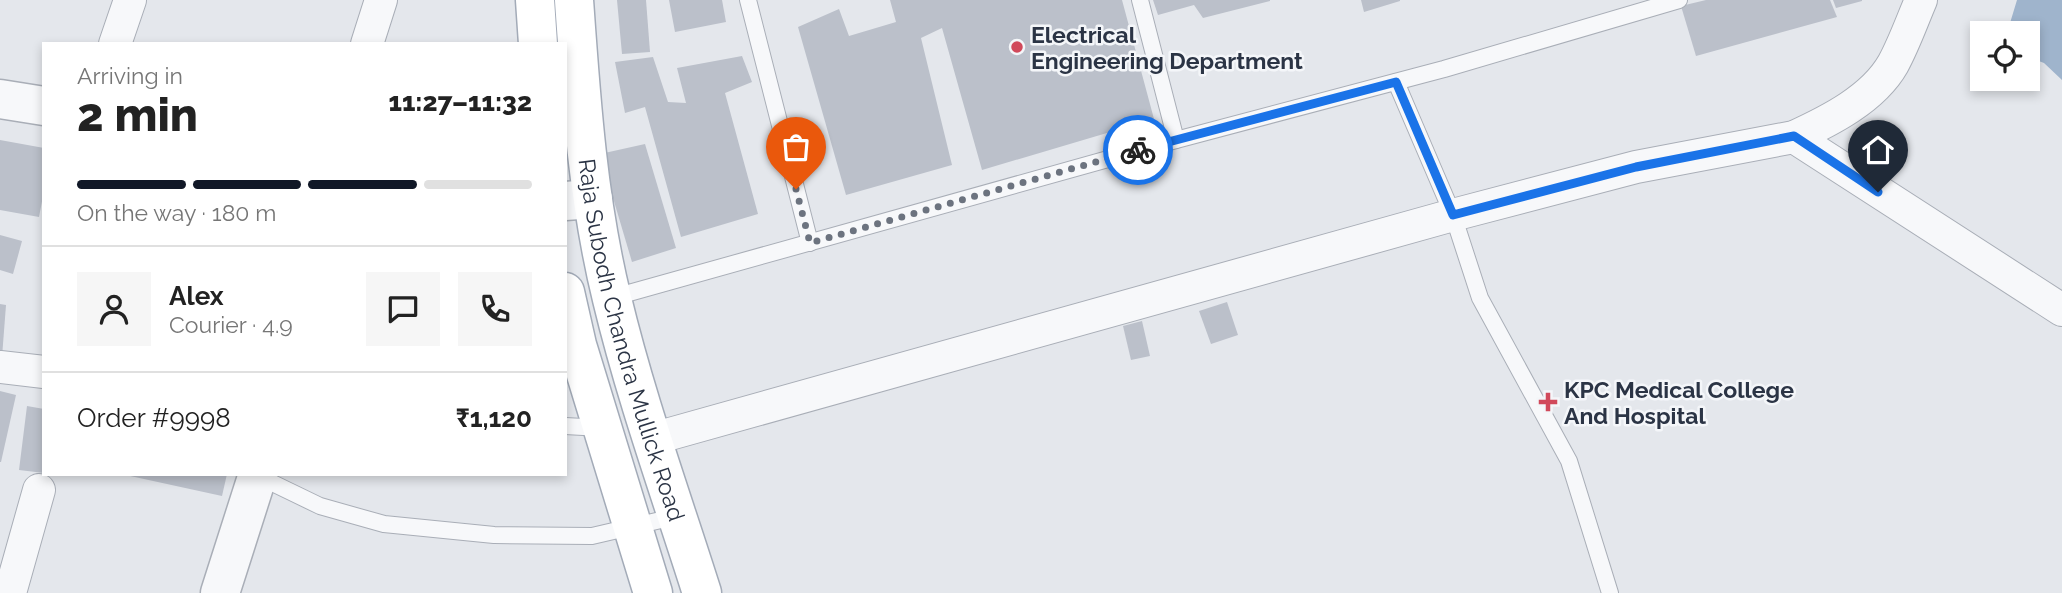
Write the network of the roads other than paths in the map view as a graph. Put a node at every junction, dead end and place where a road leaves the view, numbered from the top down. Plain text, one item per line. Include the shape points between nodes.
1 (130, 0) edge
2 (381, 0) edge
3 (535, 0) edge
4 (574, 0) edge
5 (748, 0) edge
6 (1140, 0) edge
7 (1679, 0) edge
8 (1922, 0) edge
9 (116, 42) edge
10 (368, 42) edge
11 (538, 42) edge
12 (1396, 82) junction
13 (0, 99) edge
14 (42, 106) edge
15 (1794, 136) junction
16 (1176, 139) junction
17 (578, 189) edge
18 (1453, 215) junction
19 (810, 243) junction
20 (611, 298) junction
21 (567, 301) edge
22 (2062, 310) edge
23 (0, 367) edge
24 (42, 372) edge
25 (584, 427) edge
26 (652, 439) junction
27 (258, 476) edge
28 (260, 476) edge
29 (39, 490) dead end
30 (678, 516) junction
31 (631, 527) junction
32 (10, 593) edge
33 (220, 593) edge
34 (653, 593) edge
35 (702, 593) edge
36 (1610, 593) edge

1 - 9 street
2 - 10 street
3 - 11 main road
4 - 17 main road, Raja Subodh Chandra Mullick Road
5 - 19 lane
6 - 16 lane
7 - 12 lane
8 - 15 street via 1892,66 1871,91
12 - 16 lane
12 - 18 lane
13 - 14 street
15 - 18 street via 1636,167
15 - 22 street
16 - 19 lane
17 - 20 main road, Raja Subodh Chandra Mullick Road
18 - 26 street
18 - 36 lane via 1480,298 1569,461
19 - 20 lane
20 - 26 main road, Raja Subodh Chandra Mullick Road
21 - 25 main road, Raja Subodh Chandra Mullick Road via 577,345
23 - 24 street
25 - 31 main road, Raja Subodh Chandra Mullick Road
26 - 30 main road, Raja Subodh Chandra Mullick Road
27 - 33 street
28 - 31 lane via 320,506 384,524 506,535 593,536
29 - 32 street
30 - 31 lane
30 - 35 main road, Raja Subodh Chandra Mullick Road
31 - 34 main road, Raja Subodh Chandra Mullick Road

